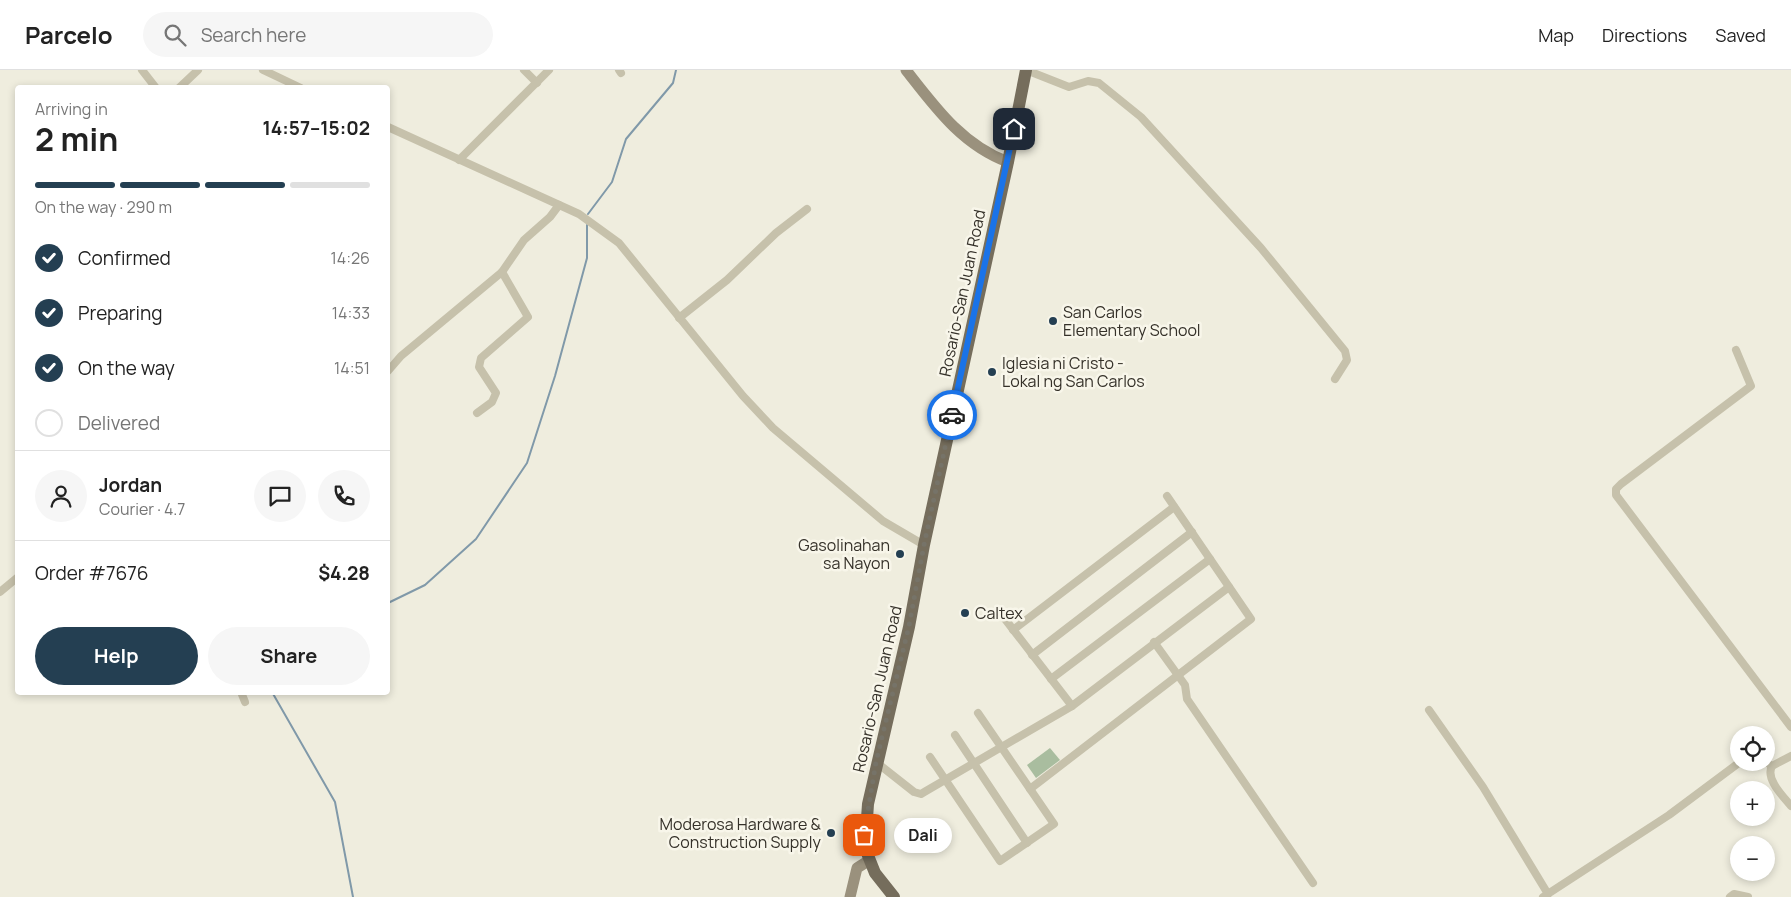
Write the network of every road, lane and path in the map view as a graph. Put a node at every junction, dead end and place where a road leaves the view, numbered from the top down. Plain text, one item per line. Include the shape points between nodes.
1 (142, 70) edge
2 (198, 70) edge
3 (263, 70) edge
4 (524, 70) edge
5 (549, 70) edge
6 (906, 70) edge
7 (1026, 70) edge
8 (537, 83) junction
9 (154, 85) edge
10 (182, 85) edge
11 (295, 85) edge
12 (390, 128) edge
13 (458, 160) junction
14 (1008, 162) junction
15 (559, 205) junction
16 (806, 209) dead end
17 (502, 272) junction
18 (679, 318) junction
19 (1736, 350) dead end
20 (390, 369) edge
21 (1335, 379) dead end
22 (478, 413) dead end
23 (1167, 496) dead end
24 (1174, 507) junction
25 (1192, 532) junction
26 (924, 545) junction
27 (1210, 559) junction
28 (15, 580) edge
29 (1229, 587) junction
30 (0, 592) edge
31 (1005, 619) dead end
32 (1013, 630) junction
33 (1154, 642) junction
34 (1032, 655) junction
35 (1178, 675) junction
36 (1051, 679) junction
37 (242, 695) edge
38 (245, 702) dead end
39 (1072, 706) junction
40 (1429, 710) dead end
41 (978, 713) dead end
42 (1791, 727) edge
43 (955, 735) dead end
44 (1002, 748) junction
45 (1791, 756) edge
46 (930, 757) dead end
47 (876, 762) junction
48 (1775, 762) edge
49 (974, 764) junction
50 (1730, 769) edge
51 (1770, 771) edge
52 (946, 780) junction
53 (1030, 789) junction
54 (1791, 806) edge
55 (1027, 843) junction
56 (868, 861) junction
57 (1314, 883) dead end
58 (1546, 895) edge
59 (850, 897) edge
60 (894, 897) edge
61 (1730, 897) edge
62 (1748, 897) edge

1 - 9 street
2 - 10 street
3 - 11 street
4 - 8 street
5 - 8 street
6 - 14 street via 949,123 977,148
7 - 14 main road, Rosario-San Juan Road
7 - 21 street via 1069,87 1088,81 1099,83 1141,116 1261,248 1345,352 1347,360
8 - 13 street
12 - 13 street
13 - 15 street
14 - 26 main road, Rosario-San Juan Road
15 - 17 street via 524,240
15 - 18 street via 579,214 619,243
16 - 18 street
17 - 20 street
17 - 22 street via 528,317 481,358 480,367 496,393 492,402
18 - 26 street via 773,428 883,521
19 - 42 street via 1751,386 1621,484 1616,495
23 - 24 street
24 - 25 street
24 - 32 street
25 - 27 street
25 - 34 street
26 - 47 main road, Rosario-San Juan Road via 909,626
27 - 29 street
27 - 36 street
28 - 30 street
29 - 33 street
29 - 35 street via 1251,619
31 - 32 street
32 - 34 street
33 - 35 street
33 - 39 street
34 - 36 street
35 - 53 street
35 - 57 street via 1185,685 1187,699
36 - 39 street
37 - 38 street
39 - 44 street
40 - 58 street via 1483,787
41 - 44 street
43 - 49 street
44 - 49 street
44 - 53 street
45 - 48 street
46 - 52 street
47 - 52 street via 921,794
47 - 56 main road, Rosario-San Juan Road via 864,835
49 - 52 street
49 - 55 street
50 - 58 street via 1669,815
51 - 54 street via 1771,778
52 - 55 street via 1000,861
53 - 55 street via 1054,824
56 - 59 street via 857,868
56 - 60 main road, Rosario-San Juan Road
61 - 62 street via 1734,894

